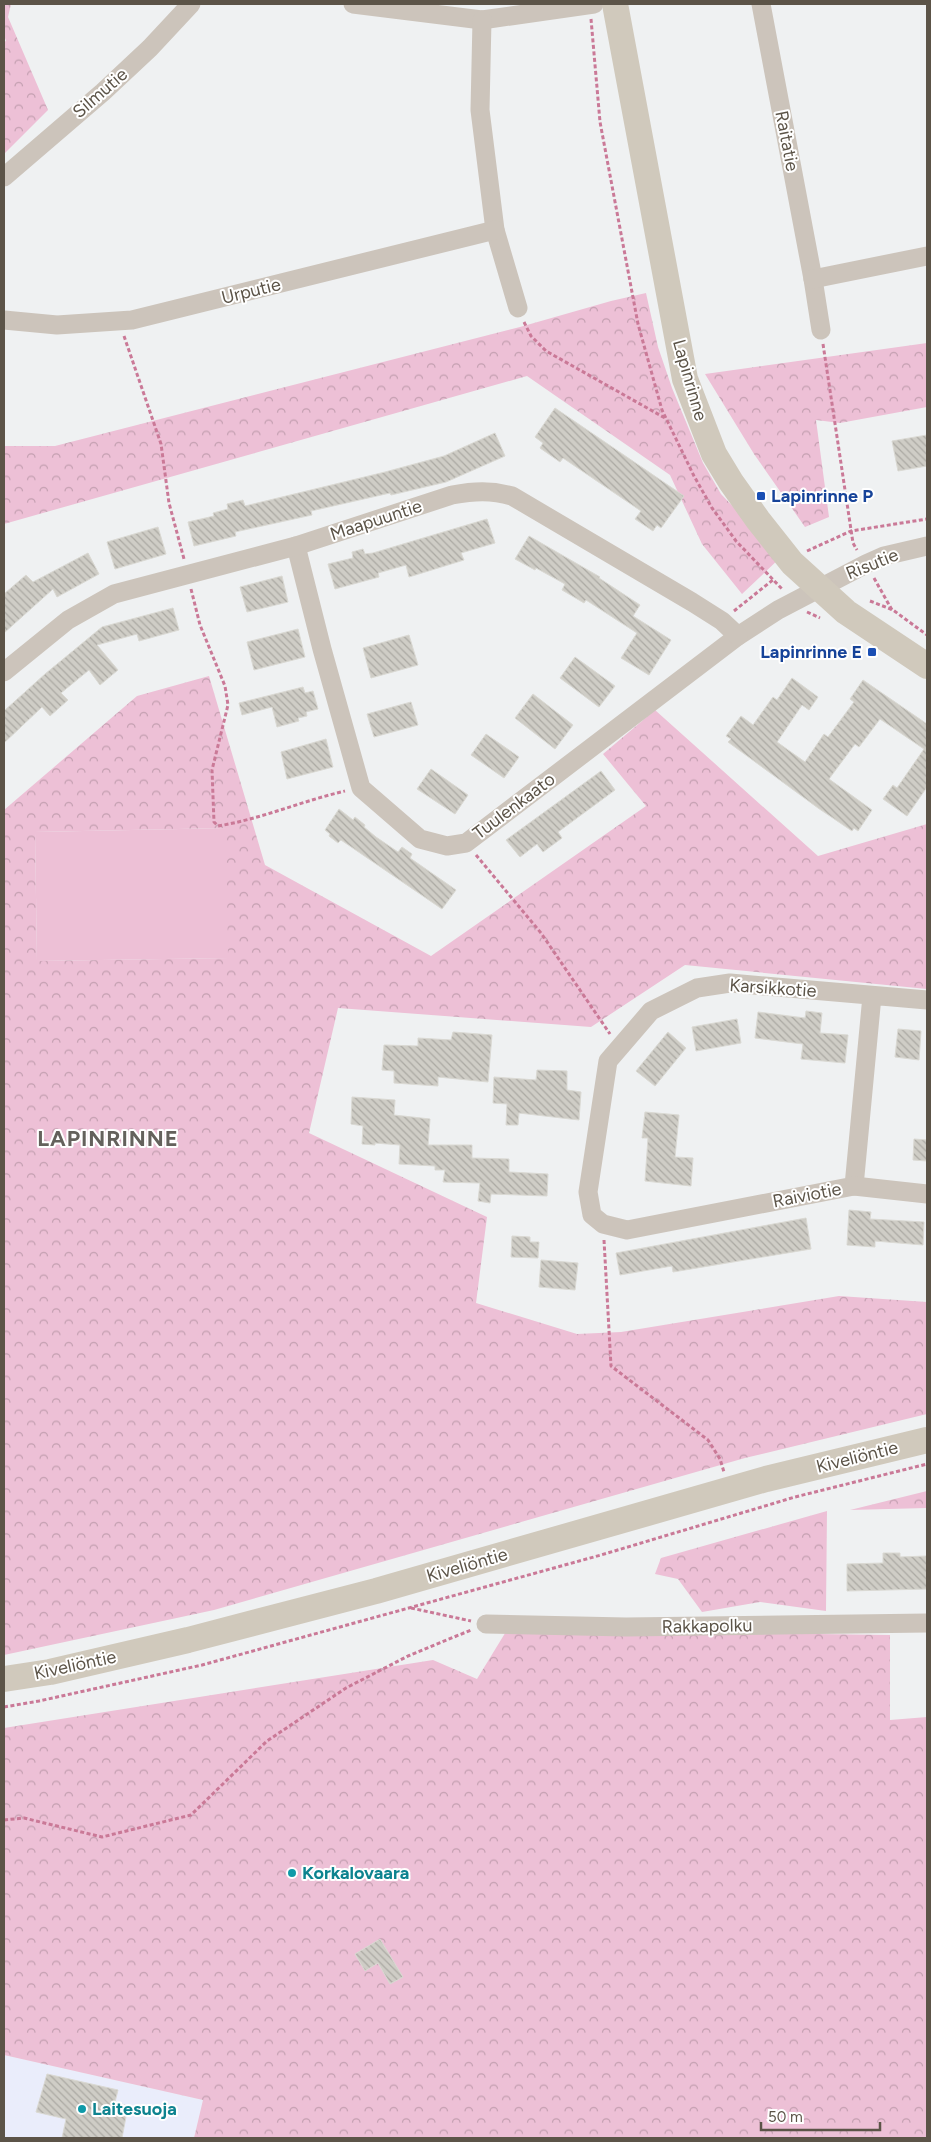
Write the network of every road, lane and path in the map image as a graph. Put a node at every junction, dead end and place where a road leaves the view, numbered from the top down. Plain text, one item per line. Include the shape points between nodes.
1 (191, 4) edge
2 (353, 4) edge
3 (594, 4) edge
4 (615, 4) edge
5 (761, 4) edge
6 (482, 20) junction
7 (4, 177) edge
8 (496, 230) junction
9 (927, 256) edge
10 (813, 279) junction
11 (518, 308) joint
12 (4, 320) edge
13 (119, 321) junction
14 (820, 330) joint
15 (666, 419) dead end
16 (927, 519) edge
17 (851, 531) junction
18 (296, 546) junction
19 (927, 546) edge
20 (866, 564) junction
21 (188, 574) junction
22 (820, 588) junction
23 (893, 610) dead end
24 (738, 636) junction
25 (927, 666) edge
26 (4, 672) edge
27 (361, 788) junction
28 (466, 843) junction
29 (872, 996) junction
30 (927, 1000) edge
31 (619, 1046) junction
32 (854, 1186) junction
33 (927, 1194) edge
34 (603, 1224) junction
35 (927, 1440) edge
36 (927, 1464) edge
37 (730, 1490) junction
38 (738, 1515) junction
39 (409, 1608) junction
40 (927, 1623) edge
41 (486, 1624) junction
42 (4, 1679) edge
43 (4, 1706) edge
44 (4, 1820) edge

1 - 7 street, Silmutie via 144,55
2 - 6 street
3 - 6 street
4 - 22 street, Lapinrinne via 678,344 698,416 714,454 731,482 792,563
5 - 10 street, Raitatie
6 - 8 street via 480,110
8 - 11 street
8 - 13 street, Urputie
9 - 10 street
10 - 14 street, Raitatie
11 - 15 path via 531,336 546,351
12 - 13 street, Urputie via 57,325
13 - 21 path via 161,444 169,503
14 - 17 path
16 - 17 path
17 - 20 path via 853,543
18 - 21 street, Maapuuntie
18 - 24 street, Maapuuntie via 452,495 494,491 512,496 692,602 722,621
18 - 27 street
19 - 20 street, Risutie via 884,556
20 - 22 street, Risutie
20 - 23 path
21 - 26 street, Maapuuntie via 114,594 68,620
21 - 27 path via 200,625 225,686 228,705 212,770 214,822 218,826 236,823
22 - 24 street, Tuulenkaato
22 - 25 street, Lapinrinne via 846,612
24 - 28 street, Tuulenkaato
27 - 28 street, Tuulenkaato via 420,839 447,846
28 - 31 path via 541,933
29 - 30 street, Karsikkotie
29 - 31 street, Karsikkotie via 730,983 697,988 651,1011
29 - 32 street, Raiviotie
31 - 34 street, Karsikkotie via 608,1061 588,1192 592,1215
32 - 33 street
32 - 34 street, Raiviotie via 627,1230
34 - 37 path via 610,1366 708,1440 720,1459
35 - 37 street, Kiveliöntie
36 - 38 path via 795,1497
37 - 38 path
37 - 42 street, Kiveliöntie via 358,1596 188,1640 50,1672
38 - 39 path
39 - 41 path
39 - 43 path via 202,1665
40 - 41 street, Rakkapolku via 626,1627
41 - 44 path via 408,1656 346,1688 267,1741 191,1815 102,1837 24,1818

